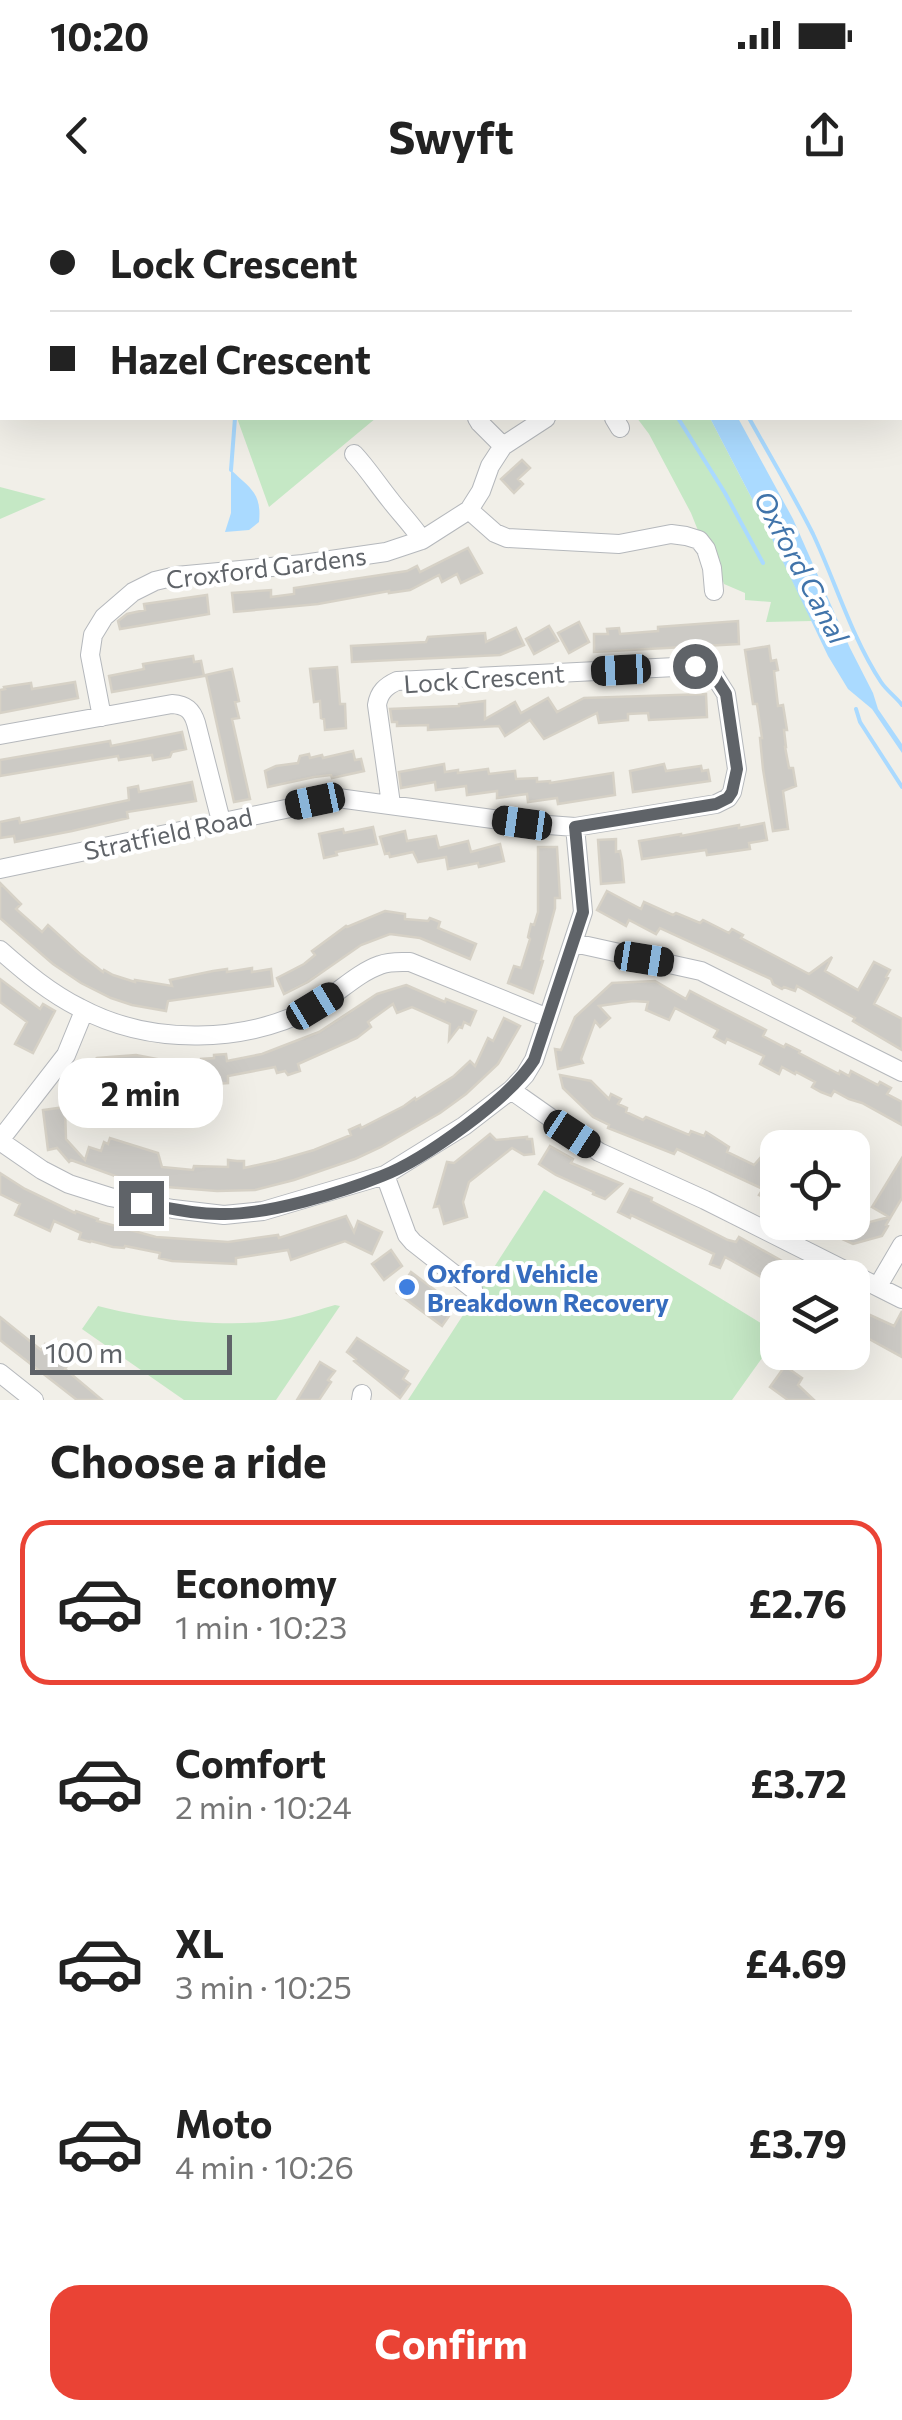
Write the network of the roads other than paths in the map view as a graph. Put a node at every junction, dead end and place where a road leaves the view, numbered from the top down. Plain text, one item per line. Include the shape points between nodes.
1 (479, 420) edge
2 (543, 420) edge
3 (503, 446) junction
4 (354, 454) dead end
5 (470, 510) junction
6 (422, 540) junction
7 (714, 590) dead end
8 (102, 717) junction
9 (0, 735) edge
10 (391, 804) junction
11 (221, 821) junction
12 (575, 827) junction
13 (0, 869) edge
14 (574, 943) junction
15 (0, 950) edge
16 (84, 1011) junction
17 (548, 1018) junction
18 (902, 1072) edge
19 (511, 1090) junction
20 (0, 1141) edge
21 (385, 1176) junction
22 (902, 1245) edge
23 (878, 1286) junction
24 (473, 1289) dead end
25 (902, 1298) edge
26 (0, 1373) edge
27 (34, 1400) edge

1 - 3 street
2 - 3 street
3 - 5 street
4 - 6 street
5 - 6 street, Croxford Gardens
5 - 7 street via 507,538 620,544 671,534 698,540
6 - 8 street, Croxford Gardens via 386,552 176,576 133,592 93,635 90,655
8 - 9 street
8 - 11 street via 187,707
10 - 11 street, Stratfield Road via 338,798
10 - 12 street, Stratfield Road
10 - 12 street, Lock Crescent via 377,705 397,680 695,666 712,672 726,694 737,769 728,798
11 - 13 street, Stratfield Road
12 - 14 street via 583,912
14 - 17 street
14 - 18 street via 700,970
15 - 16 street
16 - 17 street via 162,1034 229,1033 293,1017 378,965 410,962
16 - 20 street via 66,1054
17 - 19 street via 534,1060
19 - 21 street
19 - 23 street via 599,1152
20 - 21 street via 69,1184 224,1214 264,1211
21 - 24 street via 412,1242
22 - 23 street
23 - 25 street
26 - 27 street

